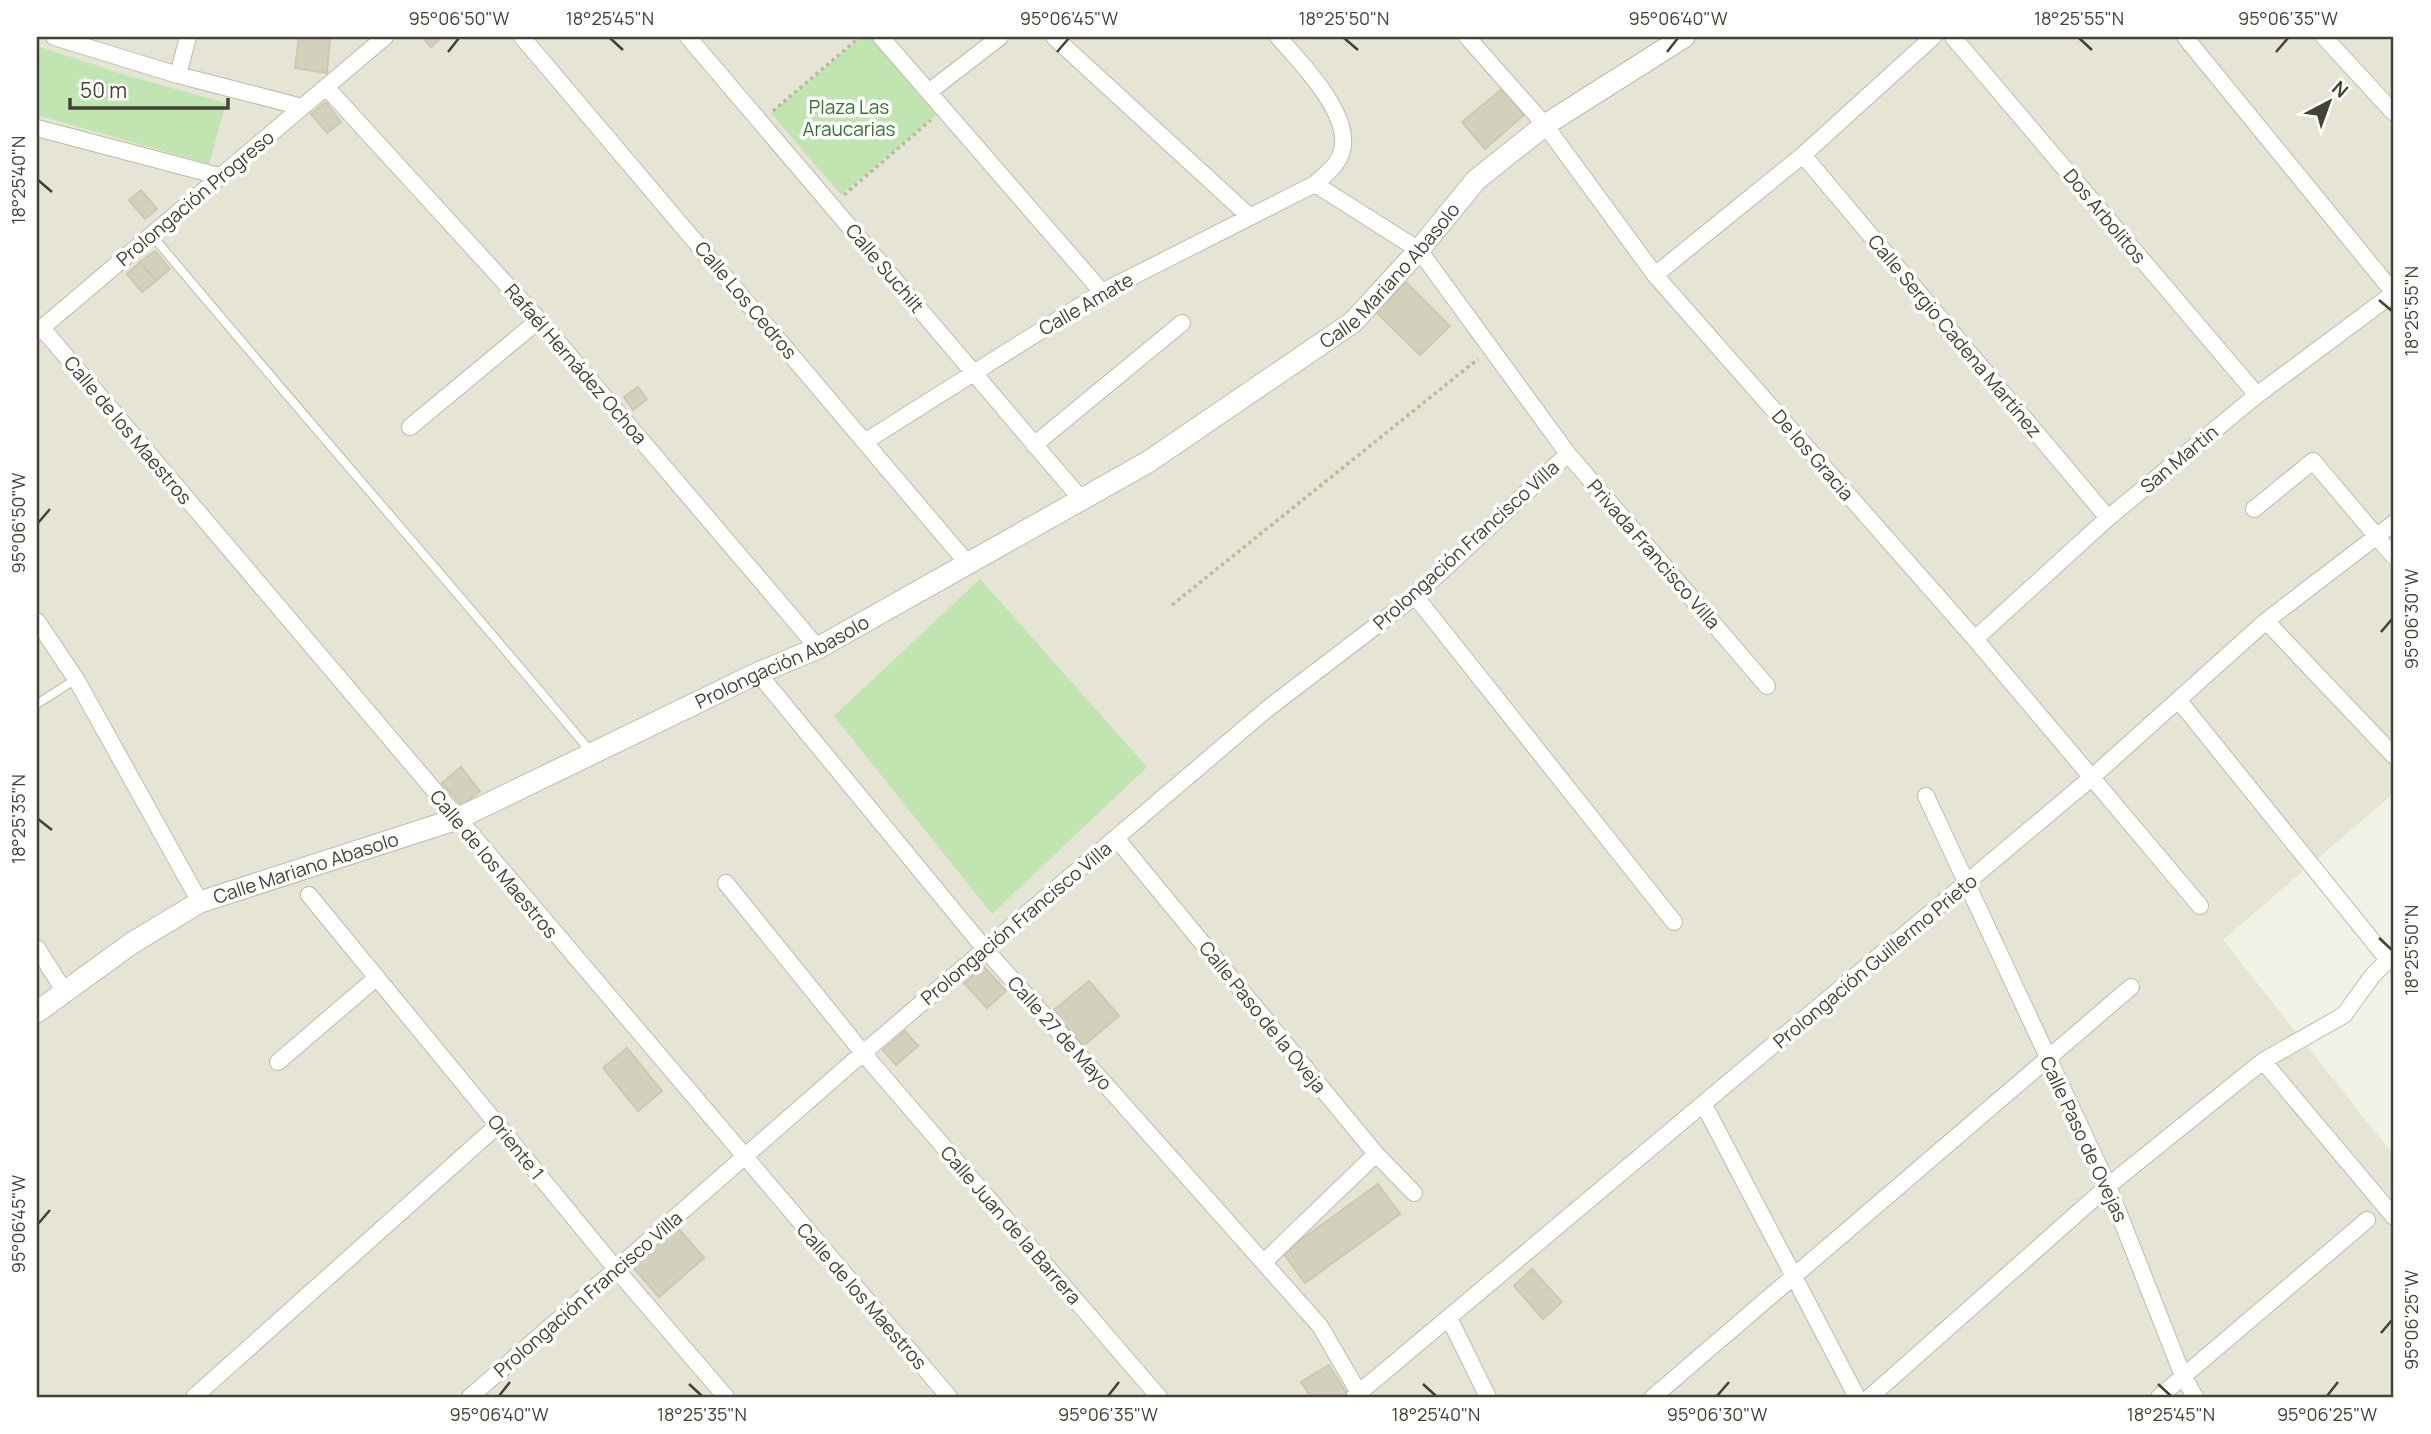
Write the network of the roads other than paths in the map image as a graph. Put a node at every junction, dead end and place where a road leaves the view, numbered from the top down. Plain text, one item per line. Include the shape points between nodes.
1 (54, 37) edge
2 (188, 37) edge
3 (385, 37) edge
4 (522, 37) edge
5 (688, 37) edge
6 (881, 37) edge
7 (1000, 37) edge
8 (1054, 37) edge
9 (1278, 37) edge
10 (1467, 37) edge
11 (1933, 37) edge
12 (1953, 37) edge
13 (2185, 37) edge
14 (2324, 37) edge
15 (1675, 39) edge
16 (178, 75) junction
17 (327, 87) junction
18 (930, 91) junction
19 (302, 107) junction
20 (2393, 109) edge
21 (1545, 125) junction
22 (37, 128) edge
23 (1803, 155) junction
24 (219, 176) junction
25 (1315, 184) junction
26 (1250, 218) junction
27 (151, 234) junction
28 (1419, 250) junction
29 (1655, 275) junction
30 (1101, 292) junction
31 (2394, 293) edge
32 (539, 320) junction
33 (1182, 323) dead end
34 (39, 330) edge
35 (973, 371) junction
36 (2257, 395) junction
37 (410, 427) dead end
38 (866, 441) junction
39 (1034, 445) junction
40 (1568, 454) junction
41 (1081, 499) junction
42 (2254, 509) dead end
43 (2108, 517) junction
44 (2394, 523) edge
45 (2378, 537) junction
46 (2394, 557) edge
47 (968, 564) junction
48 (1415, 596) junction
49 (37, 621) edge
50 (2266, 621) junction
51 (1975, 639) junction
52 (818, 648) junction
53 (758, 673) junction
54 (76, 679) junction
55 (1768, 686) dead end
56 (2180, 702) junction
57 (37, 704) edge
58 (591, 753) junction
59 (2394, 756) edge
60 (2090, 779) junction
61 (1926, 796) dead end
62 (457, 819) junction
63 (1116, 838) junction
64 (726, 883) dead end
65 (1965, 885) junction
66 (309, 895) dead end
67 (200, 902) junction
68 (2200, 906) dead end
69 (1674, 922) dead end
70 (37, 948) edge
71 (985, 949) junction
72 (2391, 957) edge
73 (376, 978) junction
74 (2131, 988) dead end
75 (65, 992) junction
76 (37, 1012) edge
77 (863, 1053) junction
78 (2047, 1057) junction
79 (2263, 1060) junction
80 (278, 1062) dead end
81 (1704, 1105) junction
82 (498, 1125) junction
83 (1376, 1154) junction
84 (743, 1158) junction
85 (2108, 1186) junction
86 (1413, 1193) dead end
87 (2394, 1217) edge
88 (2367, 1220) dead end
89 (1264, 1262) junction
90 (616, 1269) junction
91 (1792, 1278) junction
92 (1449, 1318) junction
93 (2183, 1376) junction
94 (1356, 1395) edge
95 (194, 1397) edge
96 (470, 1397) edge
97 (726, 1397) edge
98 (949, 1397) edge
99 (1160, 1397) edge
100 (1488, 1397) edge
101 (1653, 1397) edge
102 (1857, 1397) edge
103 (1870, 1397) edge
104 (2159, 1397) edge
105 (2195, 1397) edge

1 - 16 street
2 - 16 street
3 - 17 street, Prolongación Progreso
4 - 38 street, Calle Los Cedros
5 - 35 street, Calle Suchilt
6 - 18 street
7 - 18 street
8 - 26 street
9 - 25 street, Calle Amate via 1313,76 1339,118 1343,145 1337,164
10 - 21 street, De los Gracia
11 - 23 street
12 - 36 street, Dos Arbolitos
13 - 31 street
14 - 20 street
15 - 21 street, Calle Mariano Abasolo
16 - 19 street
17 - 19 street, Prolongación Progreso
17 - 32 street, Rafaél Hernádez Ochoa
18 - 30 street
19 - 24 street, Prolongación Progreso
21 - 28 street, Calle Mariano Abasolo via 1476,180
21 - 29 street, De los Gracia
22 - 24 street
23 - 29 street
23 - 43 street, Calle Sergio Cadena Martínez
24 - 27 street, Prolongación Progreso
25 - 26 street, Calle Amate
25 - 28 street
26 - 30 street, Calle Amate
27 - 34 street, Prolongación Progreso
27 - 58 lane
28 - 40 street, Privada Francisco Villa
28 - 41 street, Calle Mariano Abasolo via 1353,322 1148,462
29 - 51 street, De los Gracia
30 - 35 street, Calle Amate
31 - 36 street, San Martin
32 - 37 street
32 - 52 street, Rafaél Hernádez Ochoa
33 - 39 street
34 - 62 street, Calle de los Maestros
35 - 38 street, Calle Amate
35 - 39 street, Calle Suchilt
36 - 43 street, San Martin
38 - 47 street, Calle Los Cedros
39 - 41 street, Calle Suchilt
40 - 48 street, Prolongación Francisco Villa
40 - 55 street, Privada Francisco Villa
41 - 47 street, Calle Mariano Abasolo
42 - 45 street via 2313,461
43 - 51 street, San Martin
44 - 45 street, Prolongación Guillermo Prieto
45 - 46 street
45 - 50 street, Prolongación Guillermo Prieto
47 - 52 street, Prolongación Abasolo
48 - 63 street, Prolongación Francisco Villa via 1266,710
48 - 69 street
49 - 54 street
50 - 56 street, Prolongación Guillermo Prieto
50 - 59 street
51 - 60 street, De los Gracia
52 - 53 street, Prolongación Abasolo
53 - 58 street, Prolongación Abasolo
53 - 71 street, Calle 27 de Mayo
54 - 57 lane
54 - 67 street
56 - 60 street, Prolongación Guillermo Prieto
56 - 72 street
58 - 62 street, Calle Mariano Abasolo
60 - 65 street, Prolongación Guillermo Prieto
60 - 68 street, De los Gracia
61 - 65 street, Calle Paso de Ovejas
62 - 67 street, Calle Mariano Abasolo
62 - 84 street, Calle de los Maestros
63 - 71 street, Prolongación Francisco Villa
63 - 83 street, Calle Paso de la Oveja
64 - 77 street, Calle Juan de la Barrera
65 - 78 street, Calle Paso de Ovejas
65 - 81 street, Prolongación Guillermo Prieto
66 - 73 street, Oriente 1
67 - 75 street, Calle Mariano Abasolo via 132,943
70 - 75 street
71 - 77 street, Prolongación Francisco Villa
71 - 89 street, Calle 27 de Mayo
72 - 79 street via 2344,1014
73 - 80 street
73 - 82 street, Oriente 1
74 - 78 street
75 - 76 street, Calle Mariano Abasolo
77 - 84 street, Prolongación Francisco Villa
77 - 99 street, Calle Juan de la Barrera
78 - 85 street, Calle Paso de Ovejas
78 - 91 street
79 - 85 street
79 - 87 street
81 - 91 street
81 - 92 street, Prolongación Guillermo Prieto
82 - 90 street, Oriente 1
82 - 95 street
83 - 86 street, Calle Paso de la Oveja
83 - 89 street
84 - 90 street, Prolongación Francisco Villa
84 - 98 street, Calle de los Maestros
85 - 93 street, Calle Paso de Ovejas
85 - 103 street
88 - 93 street
89 - 94 street, Calle 27 de Mayo via 1320,1326
90 - 96 street, Prolongación Francisco Villa
90 - 97 street, Oriente 1
91 - 101 street
91 - 102 street
92 - 94 street, Prolongación Guillermo Prieto
92 - 100 street
93 - 104 street
93 - 105 street, Calle Paso de Ovejas

